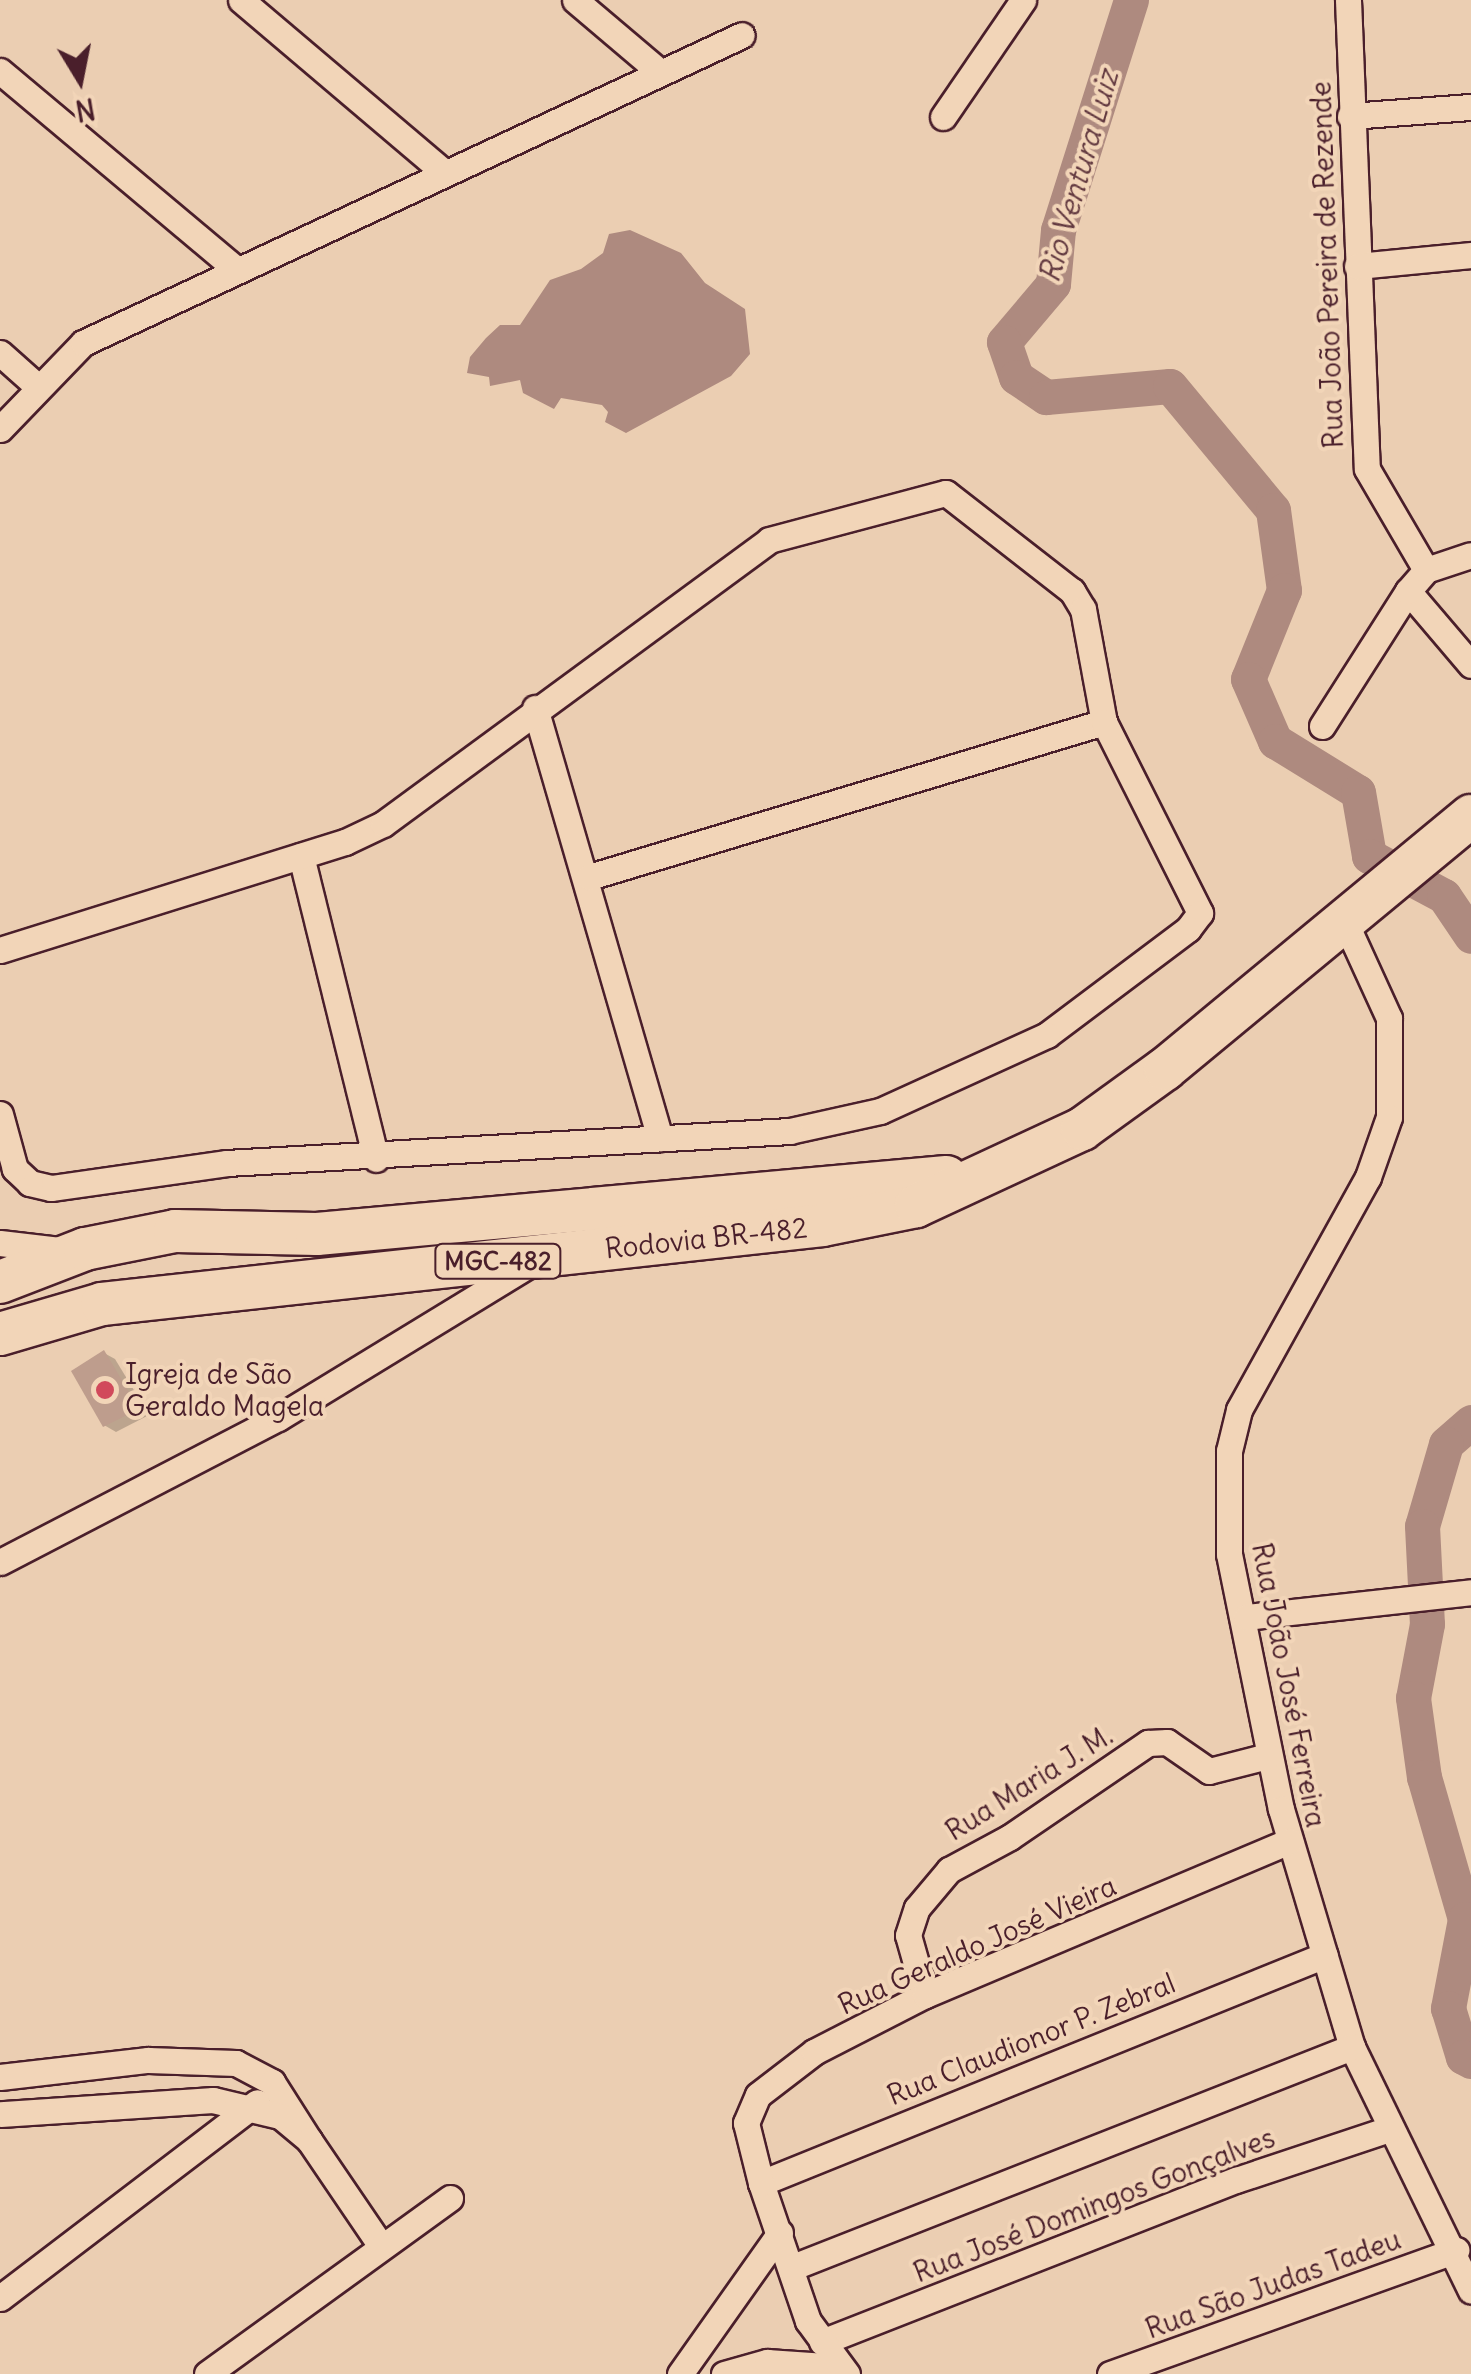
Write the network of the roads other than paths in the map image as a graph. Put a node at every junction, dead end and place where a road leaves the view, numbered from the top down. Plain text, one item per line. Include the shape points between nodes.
1 (241, 0) edge
2 (575, 0) edge
3 (1023, 0) edge
4 (1348, 0) edge
5 (742, 35) dead end
6 (0, 71) edge
7 (660, 72) junction
8 (1471, 107) edge
9 (1350, 116) junction
10 (943, 117) dead end
11 (444, 172) junction
12 (1471, 254) edge
13 (1357, 266) junction
14 (235, 268) junction
15 (0, 354) edge
16 (37, 386) junction
17 (0, 429) edge
18 (1471, 555) edge
19 (1426, 570) junction
20 (1408, 591) junction
21 (1471, 665) edge
22 (535, 708) junction
23 (1104, 722) junction
24 (1322, 726) dead end
25 (1458, 828) edge
26 (301, 856) junction
27 (588, 878) junction
28 (1359, 910) junction
29 (0, 950) edge
30 (0, 1114) edge
31 (660, 1138) junction
32 (376, 1158) junction
33 (992, 1173) junction
34 (0, 1243) edge
35 (85, 1249) junction
36 (543, 1257) junction
37 (0, 1282) edge
38 (3, 1328) edge
39 (0, 1562) edge
40 (1471, 1592) edge
41 (1246, 1617) junction
42 (1268, 1756) junction
43 (1290, 1842) junction
44 (1325, 1955) junction
45 (925, 1994) junction
46 (1352, 2047) junction
47 (0, 2076) edge
48 (272, 2082) junction
49 (254, 2107) junction
50 (0, 2114) edge
51 (1389, 2129) junction
52 (309, 2140) junction
53 (762, 2183) junction
54 (450, 2198) dead end
55 (780, 2233) junction
56 (380, 2243) junction
57 (1456, 2250) junction
58 (792, 2267) junction
59 (1471, 2292) edge
60 (0, 2298) edge
61 (822, 2342) junction
62 (843, 2370) edge
63 (207, 2374) edge
64 (680, 2374) edge
65 (724, 2374) edge
66 (1110, 2374) edge

1 - 11 street
2 - 7 street
3 - 10 street
4 - 9 street, Rua João Pereira de Rezende
5 - 7 street
6 - 14 street
7 - 11 street
8 - 9 street
9 - 13 street, Rua João Pereira de Rezende
11 - 14 street
12 - 13 street
13 - 19 street, Rua João Pereira de Rezende via 1366,469
14 - 16 street via 83,343
15 - 16 street
16 - 17 street
18 - 19 street
19 - 20 street
20 - 21 street
20 - 24 street
22 - 23 street via 769,540 946,493 1072,591 1082,609
22 - 26 street via 382,824
22 - 27 street
23 - 27 street
23 - 31 street via 1192,889 1200,913 1188,929 1047,1035 954,1083 880,1111 790,1131
25 - 28 highway, MGC-482
26 - 29 street
26 - 32 street
27 - 31 street
28 - 33 highway, Rodovia BR-482 / MGC-482 via 1096,1119
28 - 41 street, Rua João José Ferreira via 1388,1018 1389,1117 1368,1177 1239,1410 1229,1451 1229,1554
30 - 32 street via 16,1169 30,1184 51,1188 150,1170
31 - 32 street
33 - 35 highway, Rodovia BR-482 / MGC-482 via 316,1234 175,1231
33 - 36 highway, Rodovia BR-482 / MGC-482 via 916,1206 824,1225
34 - 35 street
35 - 37 highway, Rodovia BR-482 / MGC-482
36 - 38 highway, Rodovia BR-482 / MGC-482 via 102,1304
36 - 39 street via 278,1418
40 - 41 street
41 - 42 street, Rua João José Ferreira
42 - 43 street, Rua João José Ferreira
42 - 45 street, Rua Maria J. M. via 1209,1771 1167,1742 1148,1743 949,1870 917,1908 908,1935
43 - 44 street, Rua João José Ferreira
43 - 45 street, Rua Geraldo José Vieira
44 - 46 street, Rua João José Ferreira
44 - 53 street, Rua Claudionor P. Zebral
45 - 53 street, Rua Geraldo José Vieira via 814,2052 758,2095 746,2122
46 - 51 street, Rua João José Ferreira
46 - 58 street
47 - 48 street via 76,2064 208,2059
48 - 49 street
48 - 52 street
49 - 50 street via 174,2101
49 - 52 street via 280,2116
49 - 60 street
51 - 57 street, Rua João José Ferreira
51 - 61 street, Rua José Domingos Gonçalves via 1236,2180
52 - 56 street
53 - 55 street, Rua Geraldo José Vieira
54 - 56 street
55 - 58 street, Rua Geraldo José Vieira
55 - 64 street
56 - 63 street
57 - 59 street, Rua João José Ferreira
57 - 66 street, Rua São Judas Tadeu
58 - 61 street, Rua Geraldo José Vieira via 808,2321
61 - 62 street, Rua Geraldo José Vieira
62 - 65 street via 767,2362

